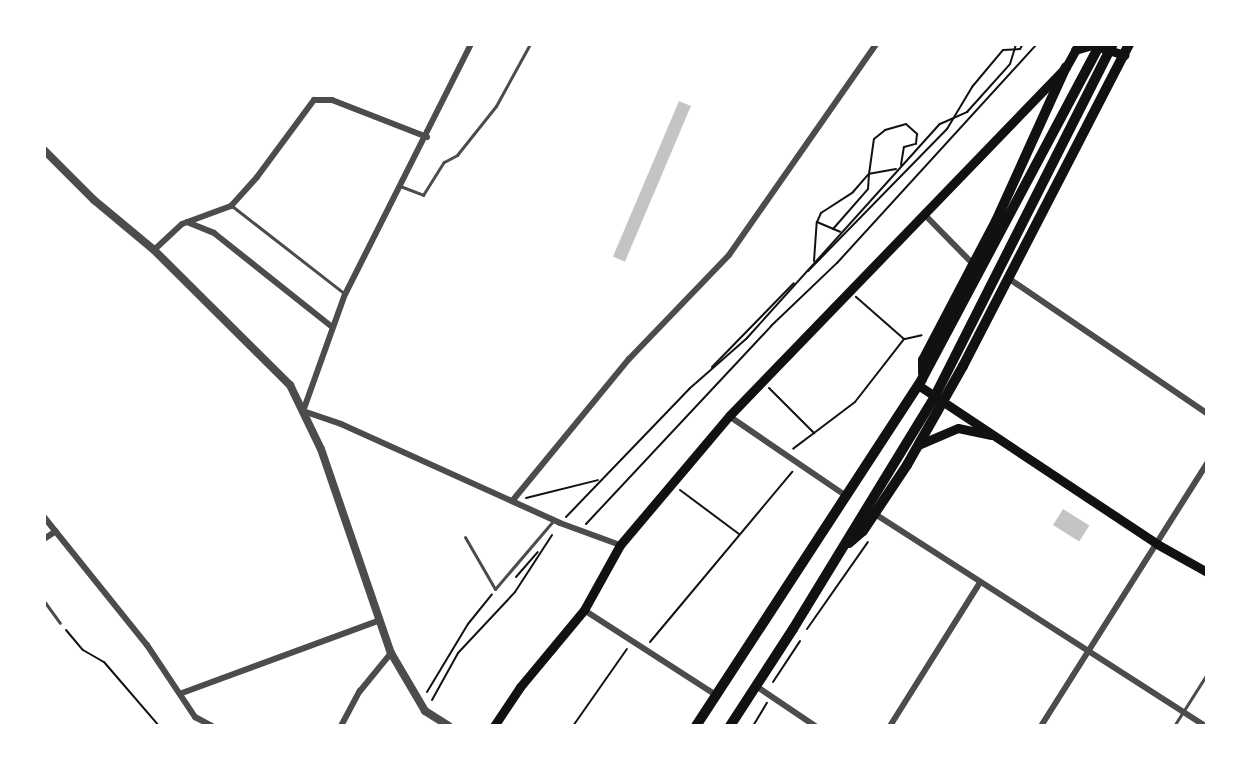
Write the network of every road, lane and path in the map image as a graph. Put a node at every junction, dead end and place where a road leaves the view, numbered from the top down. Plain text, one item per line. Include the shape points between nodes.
1 (471, 44) edge
2 (530, 44) edge
3 (876, 44) edge
4 (1007, 44) edge
5 (1016, 44) edge
6 (1023, 44) edge
7 (1037, 44) edge
8 (1100, 44) edge
9 (1113, 44) edge
10 (1129, 44) edge
11 (1077, 47) edge
12 (1005, 49) junction
13 (1015, 49) junction
14 (1124, 55) junction
15 (1066, 67) junction
16 (954, 118) junction
17 (427, 137) junction
18 (918, 144) junction
19 (44, 150) edge
20 (901, 165) junction
21 (897, 169) junction
22 (869, 174) junction
23 (398, 185) junction
24 (231, 206) junction
25 (924, 214) junction
26 (187, 222) junction
27 (817, 222) junction
28 (833, 229) junction
29 (841, 233) junction
30 (154, 250) junction
31 (814, 263) junction
32 (973, 264) junction
33 (802, 277) junction
34 (1008, 278) junction
35 (849, 291) junction
36 (345, 294) junction
37 (332, 327) junction
38 (939, 331) junction
39 (904, 339) junction
40 (762, 381) junction
41 (920, 382) junction
42 (940, 398) junction
43 (303, 411) junction
44 (1207, 413) edge
45 (729, 416) junction
46 (814, 433) junction
47 (996, 436) junction
48 (918, 445) junction
49 (785, 455) junction
50 (1207, 463) edge
51 (799, 464) junction
52 (600, 480) junction
53 (672, 484) junction
54 (845, 495) junction
55 (513, 500) junction
56 (875, 514) junction
57 (44, 517) edge
58 (557, 522) junction
59 (56, 531) junction
60 (579, 531) junction
61 (739, 535) junction
62 (465, 537) dead end
63 (872, 538) dead end
64 (44, 539) edge
65 (1157, 544) junction
66 (620, 545) junction
67 (845, 545) junction
68 (1207, 572) edge
69 (979, 584) junction
70 (495, 589) junction
71 (44, 601) edge
72 (584, 610) junction
73 (380, 620) junction
74 (60, 623) joint
75 (632, 641) junction
76 (644, 649) junction
77 (391, 653) junction
78 (1089, 653) junction
79 (1207, 674) edge
80 (756, 686) junction
81 (182, 693) junction
82 (769, 694) junction
83 (716, 695) junction
84 (422, 707) junction
85 (1183, 711) junction
86 (202, 724) edge
87 (159, 726) edge
88 (212, 726) edge
89 (341, 726) edge
90 (449, 726) edge
91 (494, 726) edge
92 (573, 726) edge
93 (696, 726) edge
94 (730, 726) edge
95 (753, 726) edge
96 (815, 726) edge
97 (890, 726) edge
98 (1041, 726) edge
99 (1174, 726) edge
100 (1205, 726) edge

1 - 17 street
2 - 23 lane via 496,106 457,155 444,162 423,195
3 - 55 street via 729,255 629,359
4 - 12 path
5 - 13 path
6 - 13 path
7 - 60 path via 837,263
8 - 41 main road
9 - 42 main road
10 - 14 main road
11 - 14 main road via 1092,45
11 - 15 main road
12 - 13 path
12 - 16 path
13 - 16 path via 1010,64 967,112
14 - 34 main road
15 - 25 main road
15 - 32 main road
16 - 18 path
16 - 33 path
17 - 23 street
17 - 24 street via 332,100 314,100
18 - 20 path
18 - 20 path via 904,147
18 - 22 path via 917,134 906,124 885,130 874,139
19 - 30 street
20 - 21 path
21 - 22 path
21 - 29 path
22 - 27 path
22 - 28 path via 868,189
23 - 36 street
24 - 26 street
24 - 36 lane
25 - 32 street
25 - 35 main road
26 - 30 street
26 - 37 street via 214,233
27 - 28 path
27 - 31 path
28 - 29 path
29 - 31 path
30 - 43 street via 290,385
31 - 33 path
32 - 38 main road
33 - 52 path via 747,338
34 - 42 main road
34 - 44 street
35 - 39 path
35 - 40 main road
36 - 37 street
37 - 43 street
38 - 39 path
38 - 41 main road via 923,360
39 - 46 path via 855,402
40 - 45 main road
40 - 46 path
41 - 42 main road
41 - 54 main road
42 - 47 main road
42 - 48 main road
42 - 67 main road
43 - 55 street
43 - 73 street
45 - 49 street
45 - 53 main road
46 - 49 path
47 - 48 main road via 958,428
47 - 65 main road
48 - 56 main road
49 - 51 street
50 - 65 street
51 - 54 street
51 - 61 path
52 - 55 path
52 - 58 path
53 - 61 path
53 - 66 main road
54 - 83 main road
55 - 58 street
56 - 67 main road
56 - 69 street
57 - 59 street
58 - 60 street
58 - 70 lane
58 - 84 path via 515,592 458,653
59 - 64 street
59 - 81 street
60 - 66 street
61 - 76 path
62 - 70 lane
63 - 82 path via 800,639
65 - 68 main road
65 - 78 street
66 - 72 main road
67 - 80 main road
69 - 78 street
69 - 97 street
70 - 84 path via 468,624
71 - 74 lane
72 - 75 street
72 - 91 main road
73 - 77 street
73 - 81 street
74 - 87 path via 83,650 104,662
75 - 76 street
75 - 92 path
76 - 83 street
77 - 84 street
77 - 89 street via 360,691
78 - 85 street
78 - 98 street
79 - 85 lane
80 - 82 street
80 - 94 main road
81 - 86 street
82 - 95 path
82 - 96 street
83 - 93 main road
84 - 90 street
85 - 99 lane
85 - 100 street
86 - 88 street

